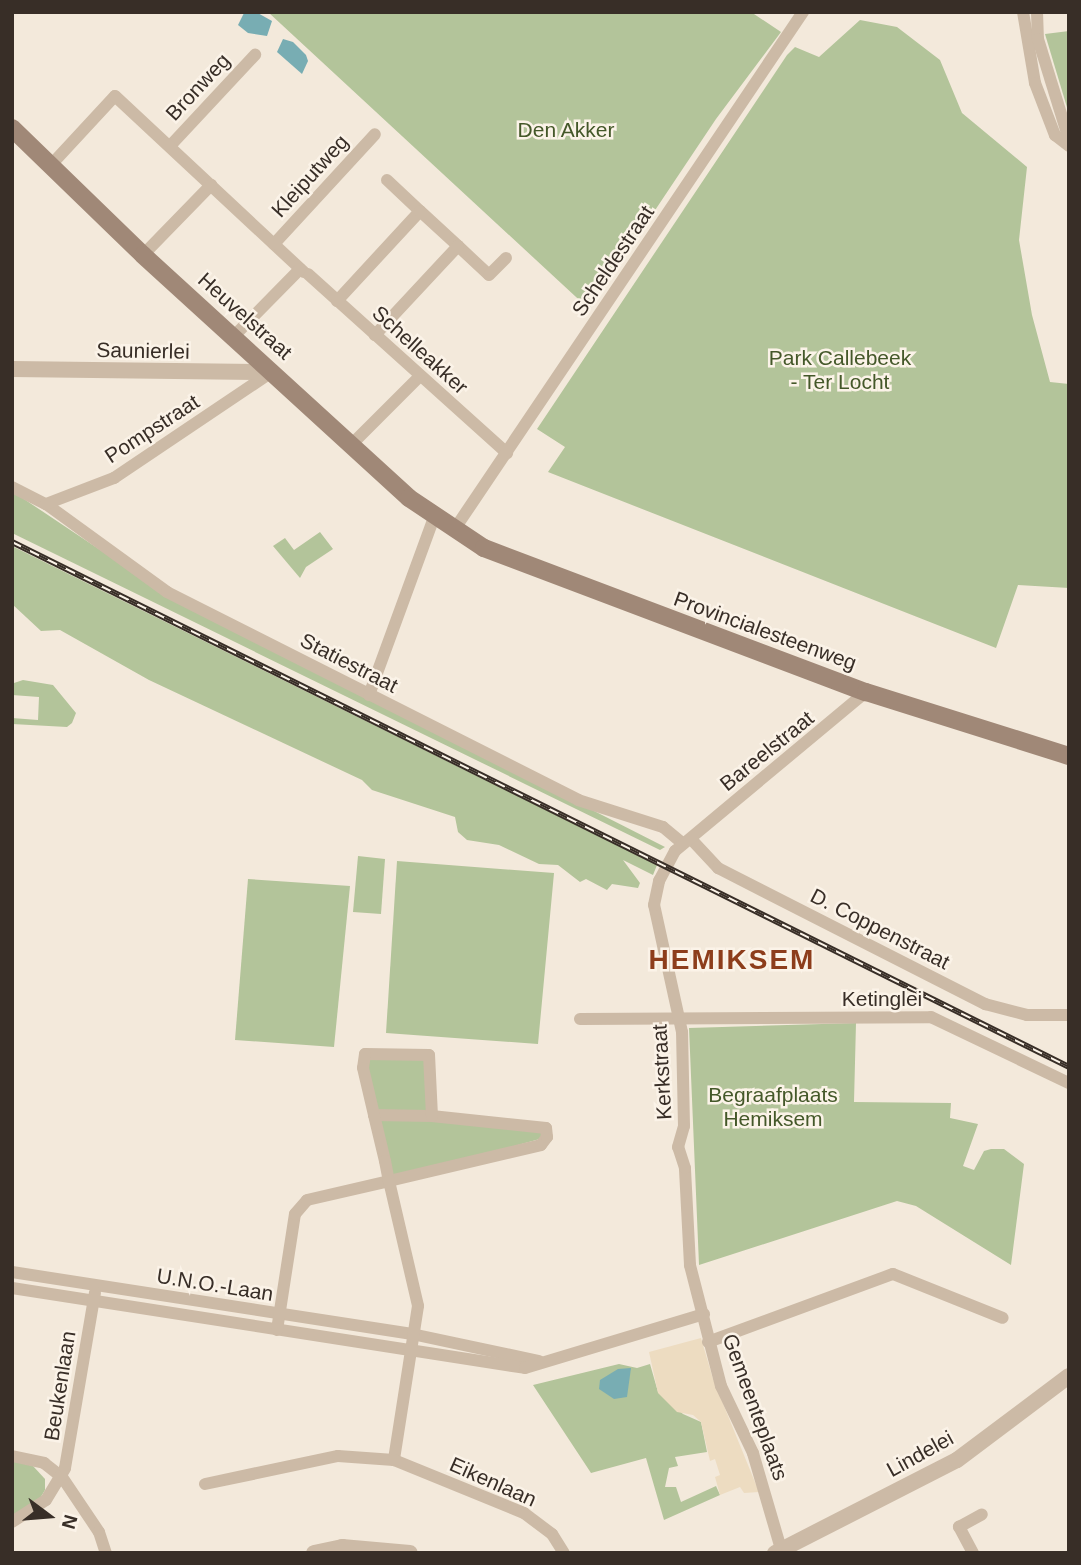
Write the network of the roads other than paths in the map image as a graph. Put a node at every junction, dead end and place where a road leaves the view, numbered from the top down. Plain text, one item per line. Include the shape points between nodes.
1 (803, 12) edge
2 (1023, 12) edge
3 (1037, 12) edge
4 (254, 55) dead end
5 (12, 128) edge
6 (375, 134) dead end
7 (1069, 140) edge
8 (170, 146) junction
9 (1069, 146) edge
10 (51, 164) junction
11 (387, 180) dead end
12 (211, 185) junction
13 (420, 211) junction
14 (274, 244) junction
15 (457, 246) junction
16 (143, 255) junction
17 (506, 258) dead end
18 (304, 272) junction
19 (337, 301) junction
20 (375, 335) junction
21 (234, 336) junction
22 (12, 369) edge
23 (272, 372) junction
24 (419, 377) junction
25 (351, 445) junction
26 (507, 453) junction
27 (12, 487) edge
28 (46, 504) junction
29 (434, 517) junction
30 (454, 530) junction
31 (866, 692) junction
32 (369, 695) junction
33 (1069, 756) edge
34 (687, 841) junction
35 (1069, 1015) edge
36 (580, 1019) dead end
37 (680, 1021) junction
38 (1069, 1083) edge
39 (374, 1115) junction
40 (432, 1116) junction
41 (389, 1181) junction
42 (12, 1272) edge
43 (96, 1285) junction
44 (12, 1288) edge
45 (93, 1300) junction
46 (704, 1314) junction
47 (279, 1315) junction
48 (1003, 1318) dead end
49 (277, 1330) junction
50 (412, 1334) junction
51 (708, 1342) junction
52 (410, 1350) junction
53 (547, 1362) junction
54 (1069, 1376) edge
55 (12, 1456) edge
56 (394, 1461) junction
57 (62, 1477) junction
58 (205, 1484) dead end
59 (982, 1514) dead end
60 (12, 1522) edge
61 (780, 1552) edge
62 (106, 1553) edge
63 (313, 1553) edge
64 (410, 1553) edge
65 (564, 1553) edge
66 (973, 1553) edge

1 - 26 street, Scheldestraat
2 - 9 street via 1042,103 1055,135
3 - 7 street via 1038,39
4 - 8 street, Bronweg
5 - 10 main road, Heuvelstraat
6 - 14 street, Kleiputweg
8 - 10 street, Schelleakker via 115,96
8 - 12 street, Schelleakker
10 - 16 main road, Heuvelstraat
11 - 13 street
12 - 14 street, Schelleakker
12 - 16 street
13 - 15 street
13 - 19 street
14 - 18 street, Schelleakker
15 - 17 street via 489,275
15 - 20 street
16 - 21 main road, Heuvelstraat
18 - 19 street, Schelleakker
18 - 21 street
19 - 20 street, Schelleakker
20 - 24 street, Schelleakker
21 - 23 main road, Heuvelstraat
22 - 23 street, Saunierlei
23 - 25 main road, Heuvelstraat
23 - 28 street, Pompstraat via 114,478
24 - 25 street
24 - 26 street, Schelleakker
25 - 29 main road, Heuvelstraat
26 - 30 street, Scheldestraat
27 - 28 street, Statiestraat
28 - 32 street, Statiestraat via 167,592
29 - 30 main road, Heuvelstraat
29 - 32 street
30 - 31 main road, Provincialesteenweg via 539,572
31 - 33 main road, Provincialesteenweg
31 - 34 street, Bareelstraat
32 - 34 street, Statiestraat via 578,800 663,827
34 - 35 street, D. Coppenstraat via 718,868 985,1004 1027,1015
34 - 37 street, Kerkstraat via 665,866 654,905
36 - 37 street, Ketinglei
37 - 38 street, Ketinglei via 931,1017
37 - 46 street, Kerkstraat via 684,1126 678,1147 685,1168 690,1265
39 - 40 street
39 - 40 street via 362,1060 365,1054 378,1051 429,1055
39 - 41 street
40 - 41 street via 539,1123 546,1128 547,1137 541,1145
41 - 47 street via 307,1200 297,1208
41 - 50 street via 418,1306
42 - 43 street, U.N.O.-Laan
43 - 45 street, Beukenlaan
43 - 47 street, U.N.O.-Laan
44 - 45 street, U.N.O.-Laan
45 - 49 street, U.N.O.-Laan
45 - 57 street, Beukenlaan
46 - 51 street, Gemeenteplaats
46 - 53 street, U.N.O.-Laan
47 - 49 street
47 - 50 street, U.N.O.-Laan
48 - 51 street via 893,1274
49 - 52 street, U.N.O.-Laan
50 - 52 street
50 - 53 street, U.N.O.-Laan
51 - 61 street, Gemeenteplaats via 733,1416 753,1453
52 - 53 street, U.N.O.-Laan via 516,1367
52 - 56 street
54 - 61 street, Lindelei via 957,1460
55 - 57 street via 44,1463
56 - 58 street, Eikenlaan via 338,1456
56 - 65 street, Eikenlaan via 524,1513 552,1534
57 - 60 street via 46,1500
57 - 62 street via 99,1532
59 - 66 street via 959,1527
63 - 64 street via 342,1547 385,1547

